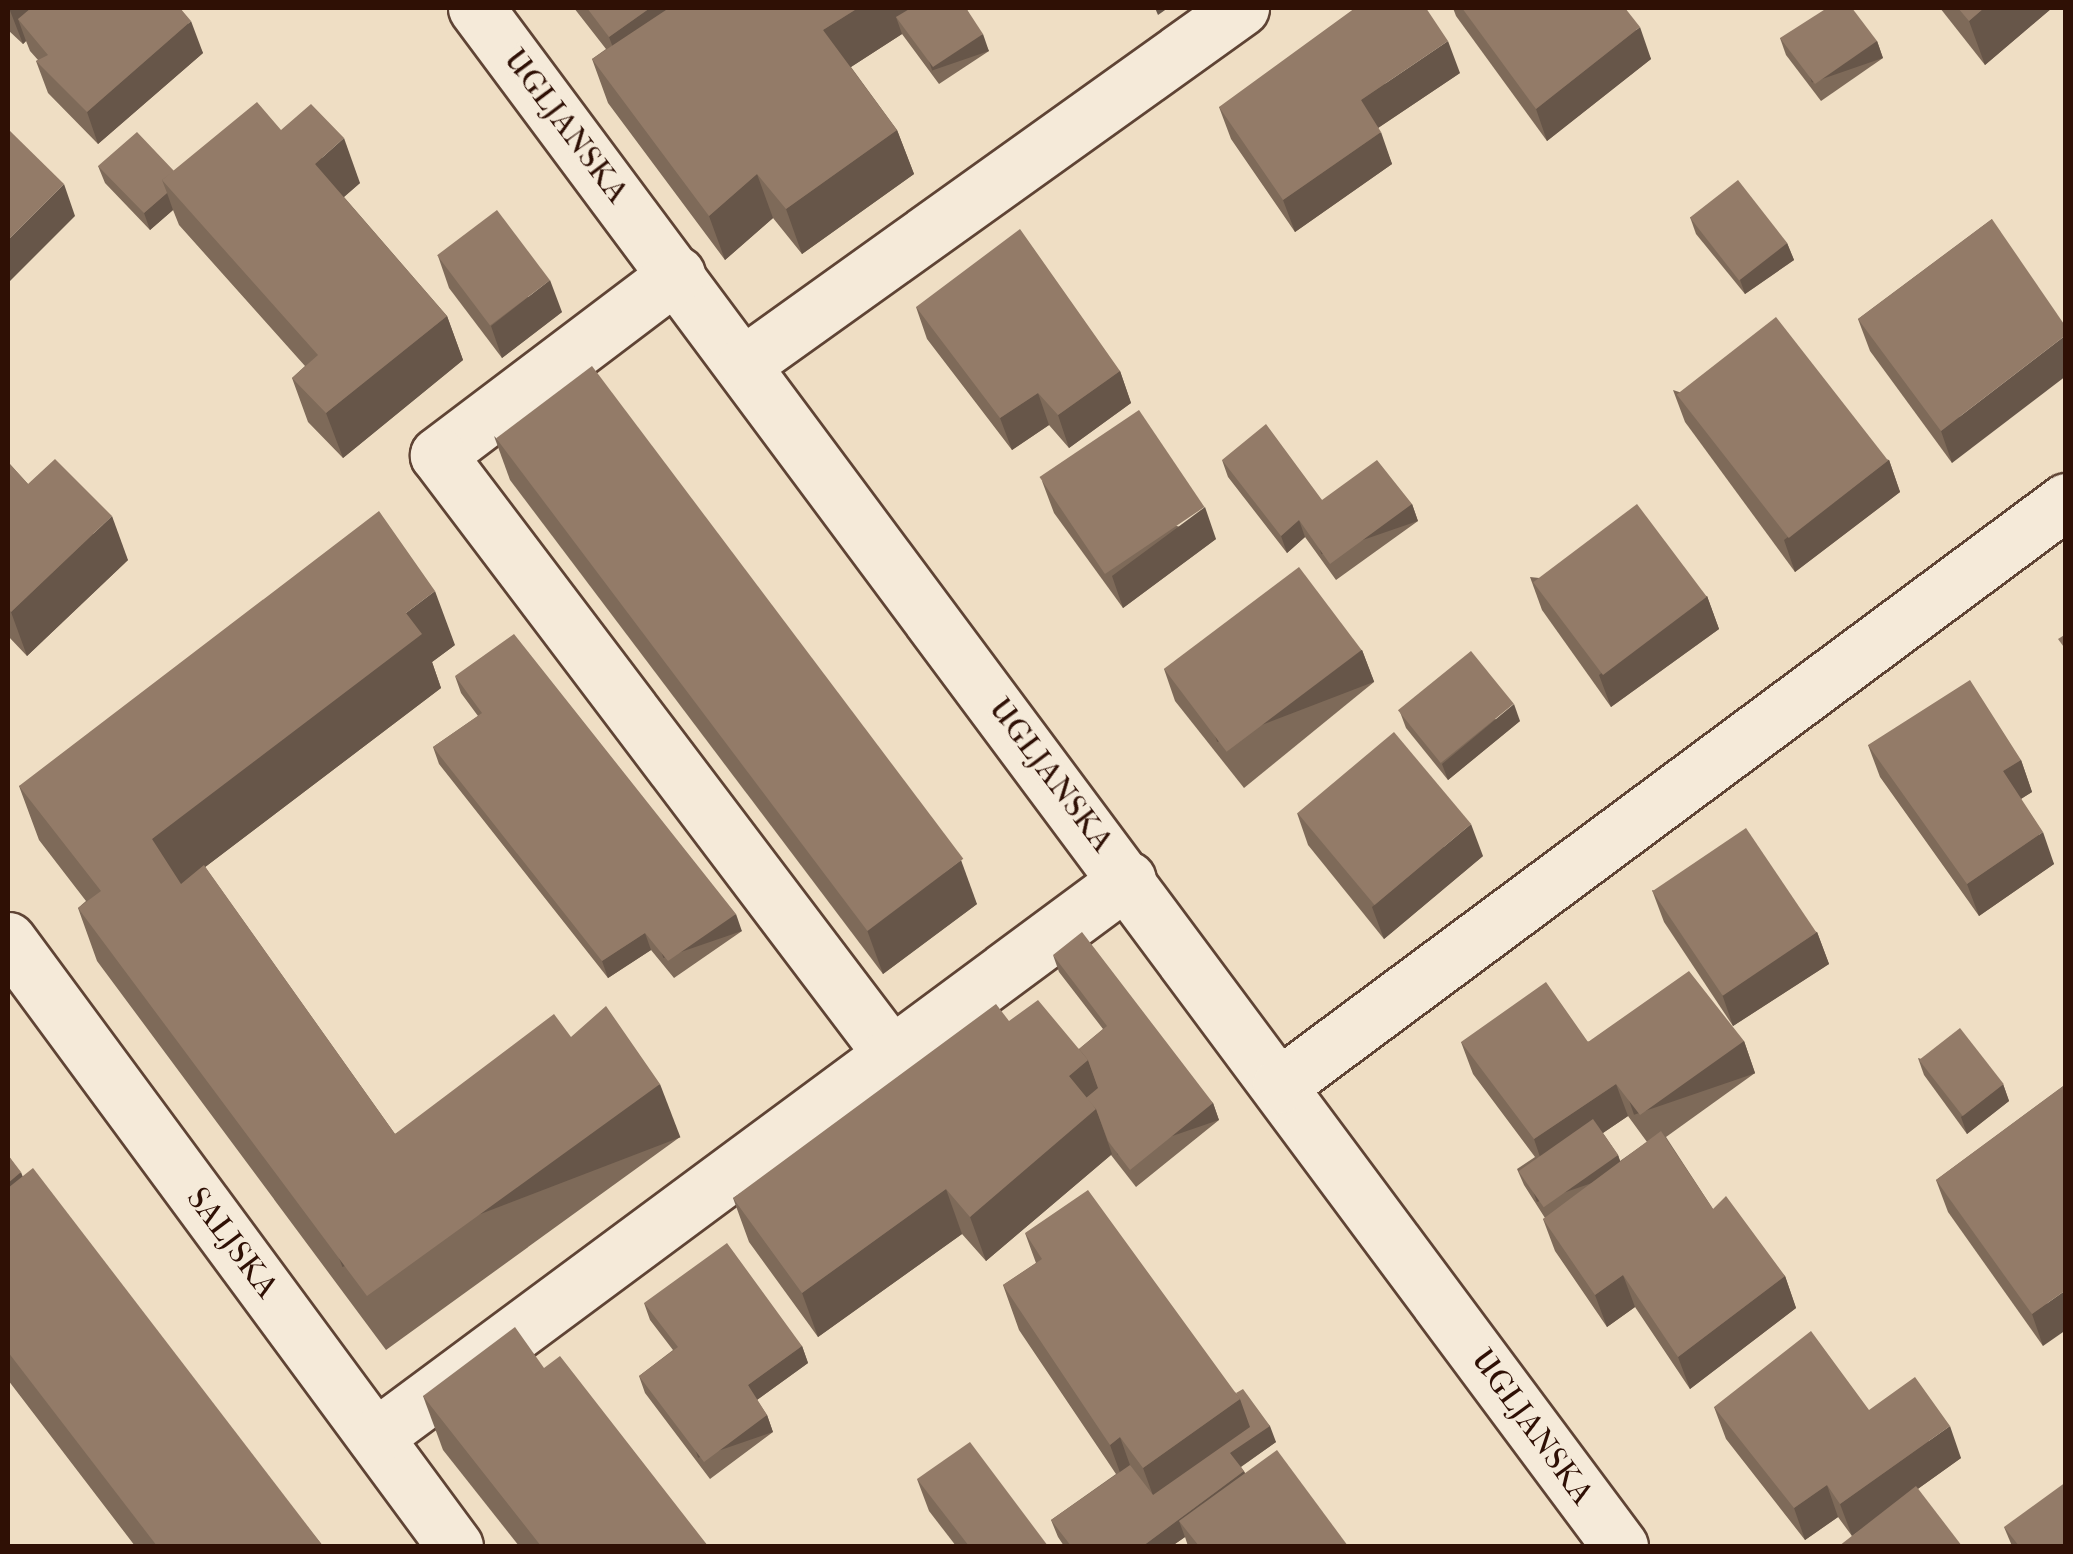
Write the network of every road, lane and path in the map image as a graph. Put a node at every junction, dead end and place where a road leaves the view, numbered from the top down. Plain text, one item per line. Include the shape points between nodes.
1 (476, 8) edge
2 (1241, 8) edge
3 (677, 274) junction
4 (745, 363) junction
5 (2066, 501) edge
6 (1128, 879) junction
7 (8, 940) edge
8 (892, 1055) junction
9 (1280, 1086) junction
10 (376, 1437) junction
11 (455, 1546) edge
12 (1620, 1546) edge

1 - 3 street, UGLJANSKA
2 - 4 street
3 - 4 street, UGLJANSKA
3 - 8 street via 438,455
4 - 6 street, UGLJANSKA
5 - 9 street
6 - 8 street
6 - 9 street, UGLJANSKA
7 - 10 street, SALJSKA
8 - 10 street
9 - 12 street, UGLJANSKA
10 - 11 street, SALJSKA

